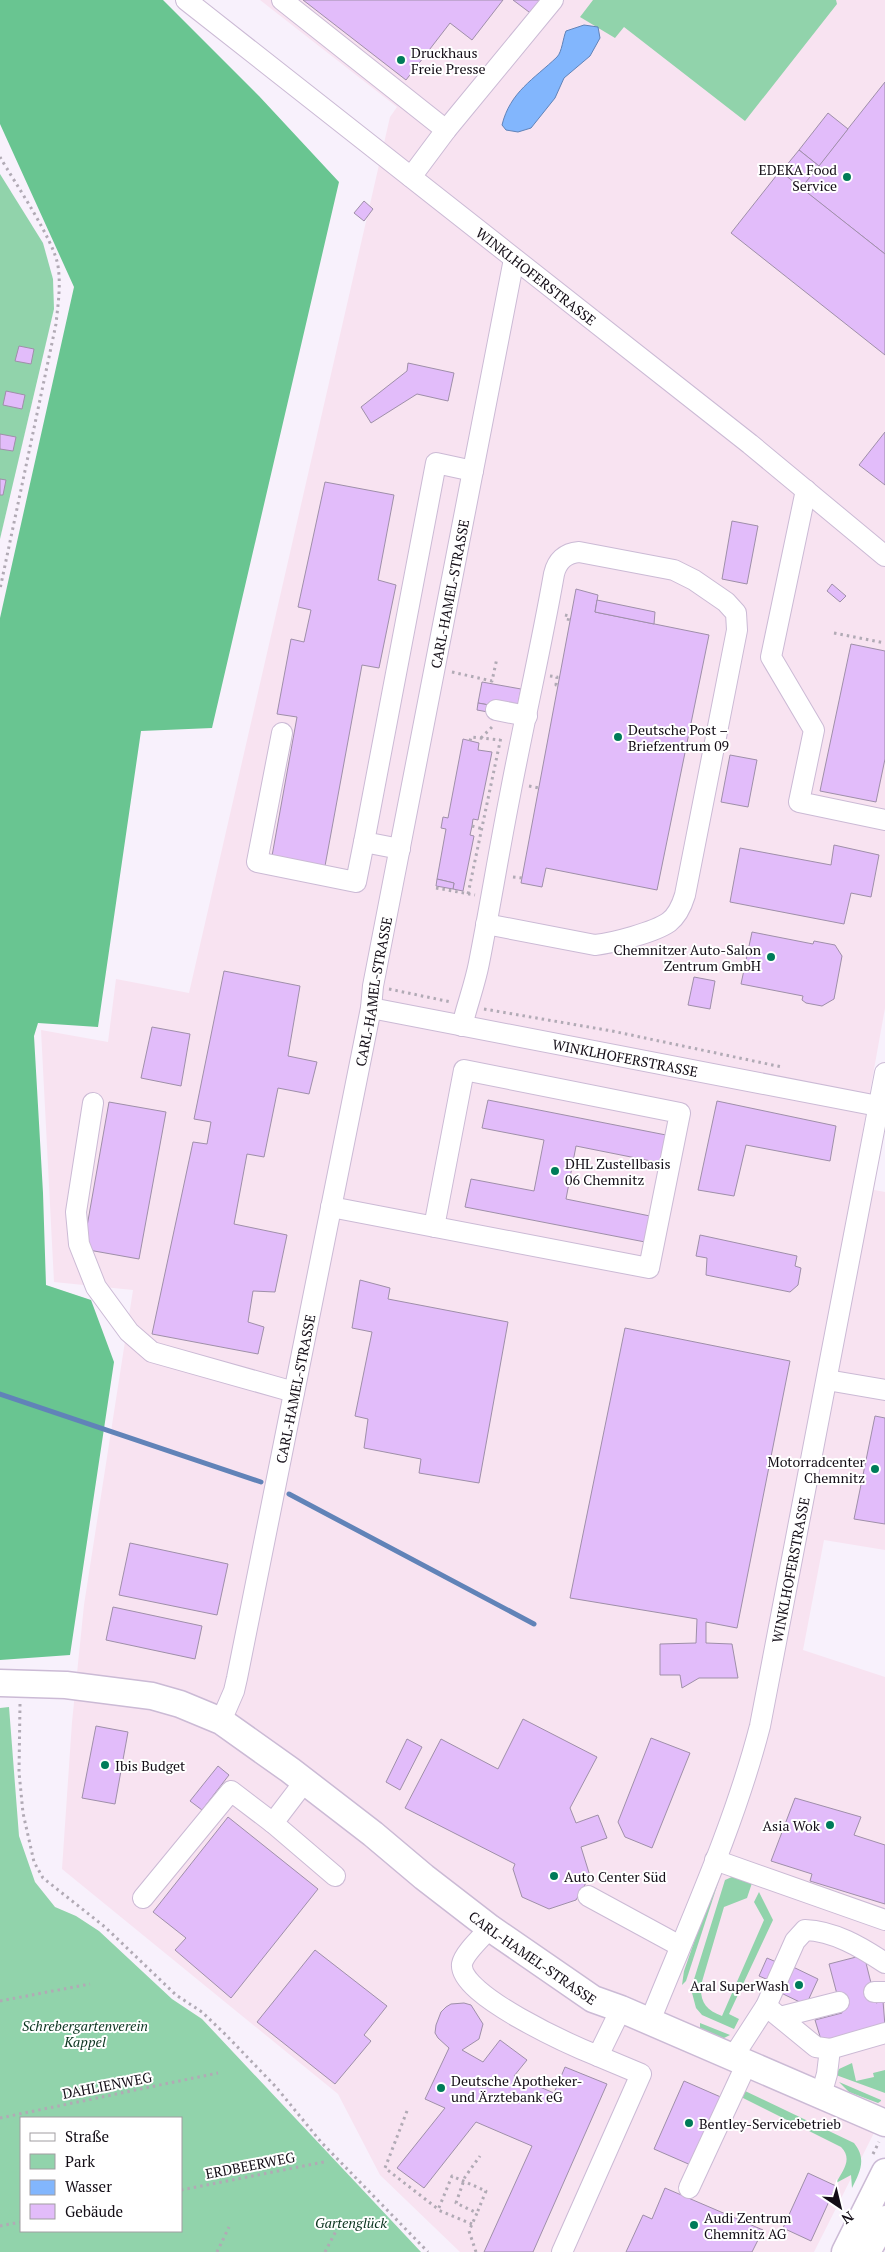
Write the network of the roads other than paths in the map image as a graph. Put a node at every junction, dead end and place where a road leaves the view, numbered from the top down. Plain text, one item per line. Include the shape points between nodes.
1 (186, 0) edge
2 (282, 0) edge
3 (552, 0) edge
4 (446, 130) junction
5 (411, 178) junction
6 (514, 259) junction
7 (473, 470) junction
8 (806, 490) junction
9 (885, 556) edge
10 (501, 711) road end
11 (527, 716) junction
12 (282, 732) dead end
13 (885, 820) edge
14 (364, 842) junction
15 (400, 849) junction
16 (486, 924) junction
17 (371, 1008) junction
18 (462, 1026) junction
19 (885, 1073) edge
20 (92, 1103) dead end
21 (878, 1106) junction
22 (331, 1207) junction
23 (434, 1226) junction
24 (827, 1380) junction
25 (885, 1390) edge
26 (294, 1392) junction
27 (11, 1683) edge
28 (221, 1721) junction
29 (305, 1781) junction
30 (273, 1823) junction
31 (715, 1860) junction
32 (335, 1876) dead end
33 (588, 1896) dead end
34 (143, 1898) dead end
35 (885, 1920) edge
36 (490, 1928) junction
37 (680, 1946) junction
38 (885, 1963) edge
39 (839, 2002) dead end
40 (621, 2008) junction
41 (773, 2012) junction
42 (650, 2021) junction
43 (885, 2033) edge
44 (830, 2049) junction
45 (598, 2056) junction
46 (740, 2060) junction
47 (821, 2095) junction
48 (885, 2123) edge
49 (885, 2172) edge
50 (689, 2188) dead end
51 (885, 2219) edge
52 (562, 2252) edge
53 (845, 2252) edge
54 (867, 2252) edge

1 - 5 street, WINKLHOFERSTRASSE
2 - 4 street
3 - 4 street
4 - 5 street
5 - 6 street, WINKLHOFERSTRASSE
6 - 7 street, CARL-HAMEL-STRASSE
6 - 8 street, WINKLHOFERSTRASSE
7 - 14 street via 436,463
7 - 15 street, CARL-HAMEL-STRASSE
8 - 9 street, WINKLHOFERSTRASSE
8 - 13 street via 771,657 814,730 799,802
10 - 11 street
11 - 16 street
11 - 16 street via 555,569 563,557 572,552 674,570 709,589 736,613 734,652 685,895 679,911 669,922 602,944
12 - 14 street via 257,862 356,882
14 - 15 street
15 - 17 street, CARL-HAMEL-STRASSE
16 - 18 street via 479,966
17 - 18 street, WINKLHOFERSTRASSE
17 - 22 street, CARL-HAMEL-STRASSE
18 - 21 street, WINKLHOFERSTRASSE
19 - 21 street, WINKLHOFERSTRASSE
20 - 26 street via 76,1212 79,1244 96,1287 129,1332 152,1352
21 - 24 street, WINKLHOFERSTRASSE
22 - 23 street
22 - 26 street, CARL-HAMEL-STRASSE
23 - 23 street via 649,1268 680,1113 464,1070
24 - 25 street
24 - 31 street, WINKLHOFERSTRASSE via 760,1726 751,1762
26 - 28 street, CARL-HAMEL-STRASSE via 237,1678
27 - 28 main road, CARL-HAMEL-STRASSE via 66,1685 152,1696
28 - 29 main road, CARL-HAMEL-STRASSE
29 - 30 street
29 - 36 main road, CARL-HAMEL-STRASSE
30 - 32 street
30 - 34 street via 231,1791
31 - 35 street
31 - 37 street, WINKLHOFERSTRASSE
33 - 37 street
36 - 40 main road, CARL-HAMEL-STRASSE via 594,1999
36 - 45 street via 462,1964 470,1982 520,2018
37 - 42 street, WINKLHOFERSTRASSE
38 - 41 street via 864,1949 822,1930 805,1930 795,1941
39 - 41 street
40 - 42 main road, CARL-HAMEL-STRASSE
40 - 45 street
41 - 44 street via 816,2046
41 - 46 street
42 - 46 main road, CARL-HAMEL-STRASSE
43 - 44 street
44 - 47 street via 828,2074
45 - 52 street via 641,2074
46 - 47 main road, CARL-HAMEL-STRASSE
46 - 50 street
47 - 48 main road, CARL-HAMEL-STRASSE
49 - 53 main road
51 - 54 main road

